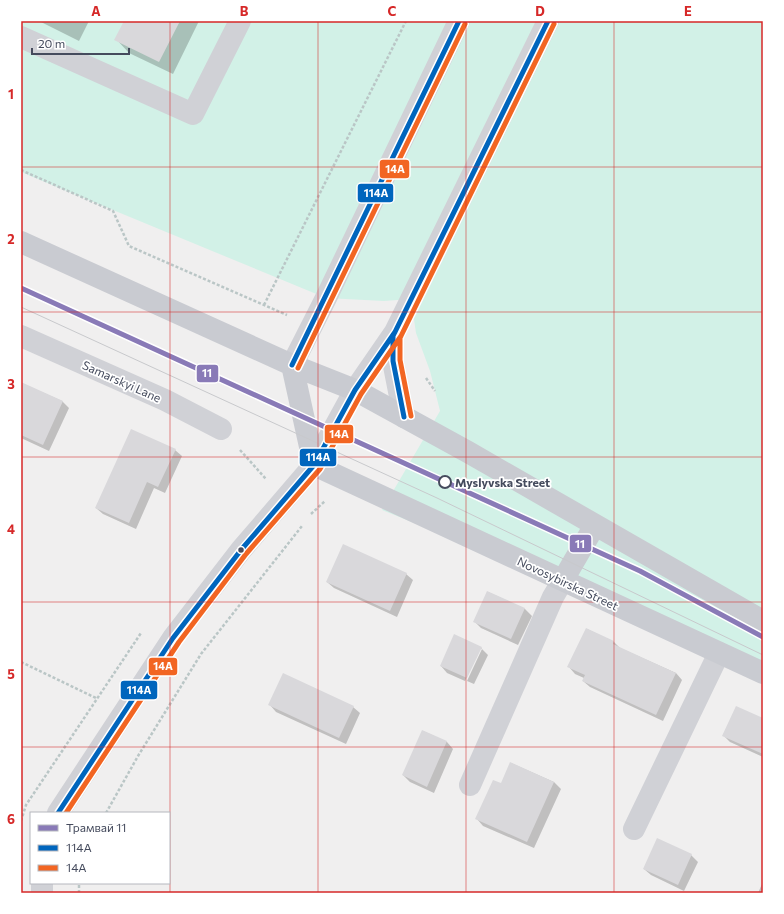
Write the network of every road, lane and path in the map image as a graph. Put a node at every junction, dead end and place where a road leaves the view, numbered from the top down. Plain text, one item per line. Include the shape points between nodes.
1 (240, 21) edge
2 (406, 21) edge
3 (459, 21) edge
4 (548, 21) edge
5 (21, 37) edge
6 (21, 170) edge
7 (21, 242) edge
8 (264, 305) junction
9 (292, 317) dead end
10 (21, 336) edge
11 (393, 336) junction
12 (292, 365) junction
13 (355, 390) junction
14 (404, 416) junction
15 (221, 429) joint
16 (314, 465) junction
17 (268, 481) dead end
18 (303, 524) dead end
19 (595, 525) junction
20 (563, 580) junction
21 (763, 621) edge
22 (719, 653) junction
23 (21, 662) edge
24 (763, 673) edge
25 (96, 698) dead end
26 (470, 785) dead end
27 (59, 812) edge
28 (107, 812) edge
29 (634, 829) dead end

1 - 5 street via 193,114
2 - 8 path
3 - 12 street
4 - 11 street
6 - 8 path via 113,211 129,246
7 - 12 main road
8 - 9 path
10 - 15 street, Samarskyi Lane via 165,400
11 - 13 street
11 - 14 street via 393,361
12 - 13 main road
12 - 16 main road
13 - 14 main road
13 - 16 street
14 - 19 main road
15 - 17 path
16 - 20 main road, Novosybirska Street
16 - 27 street via 242,550 173,638
18 - 28 path via 201,654
19 - 20 main road
19 - 21 main road
20 - 22 main road, Novosybirska Street
20 - 26 street via 553,597
22 - 24 main road, Novosybirska Street
22 - 29 street
23 - 25 path

